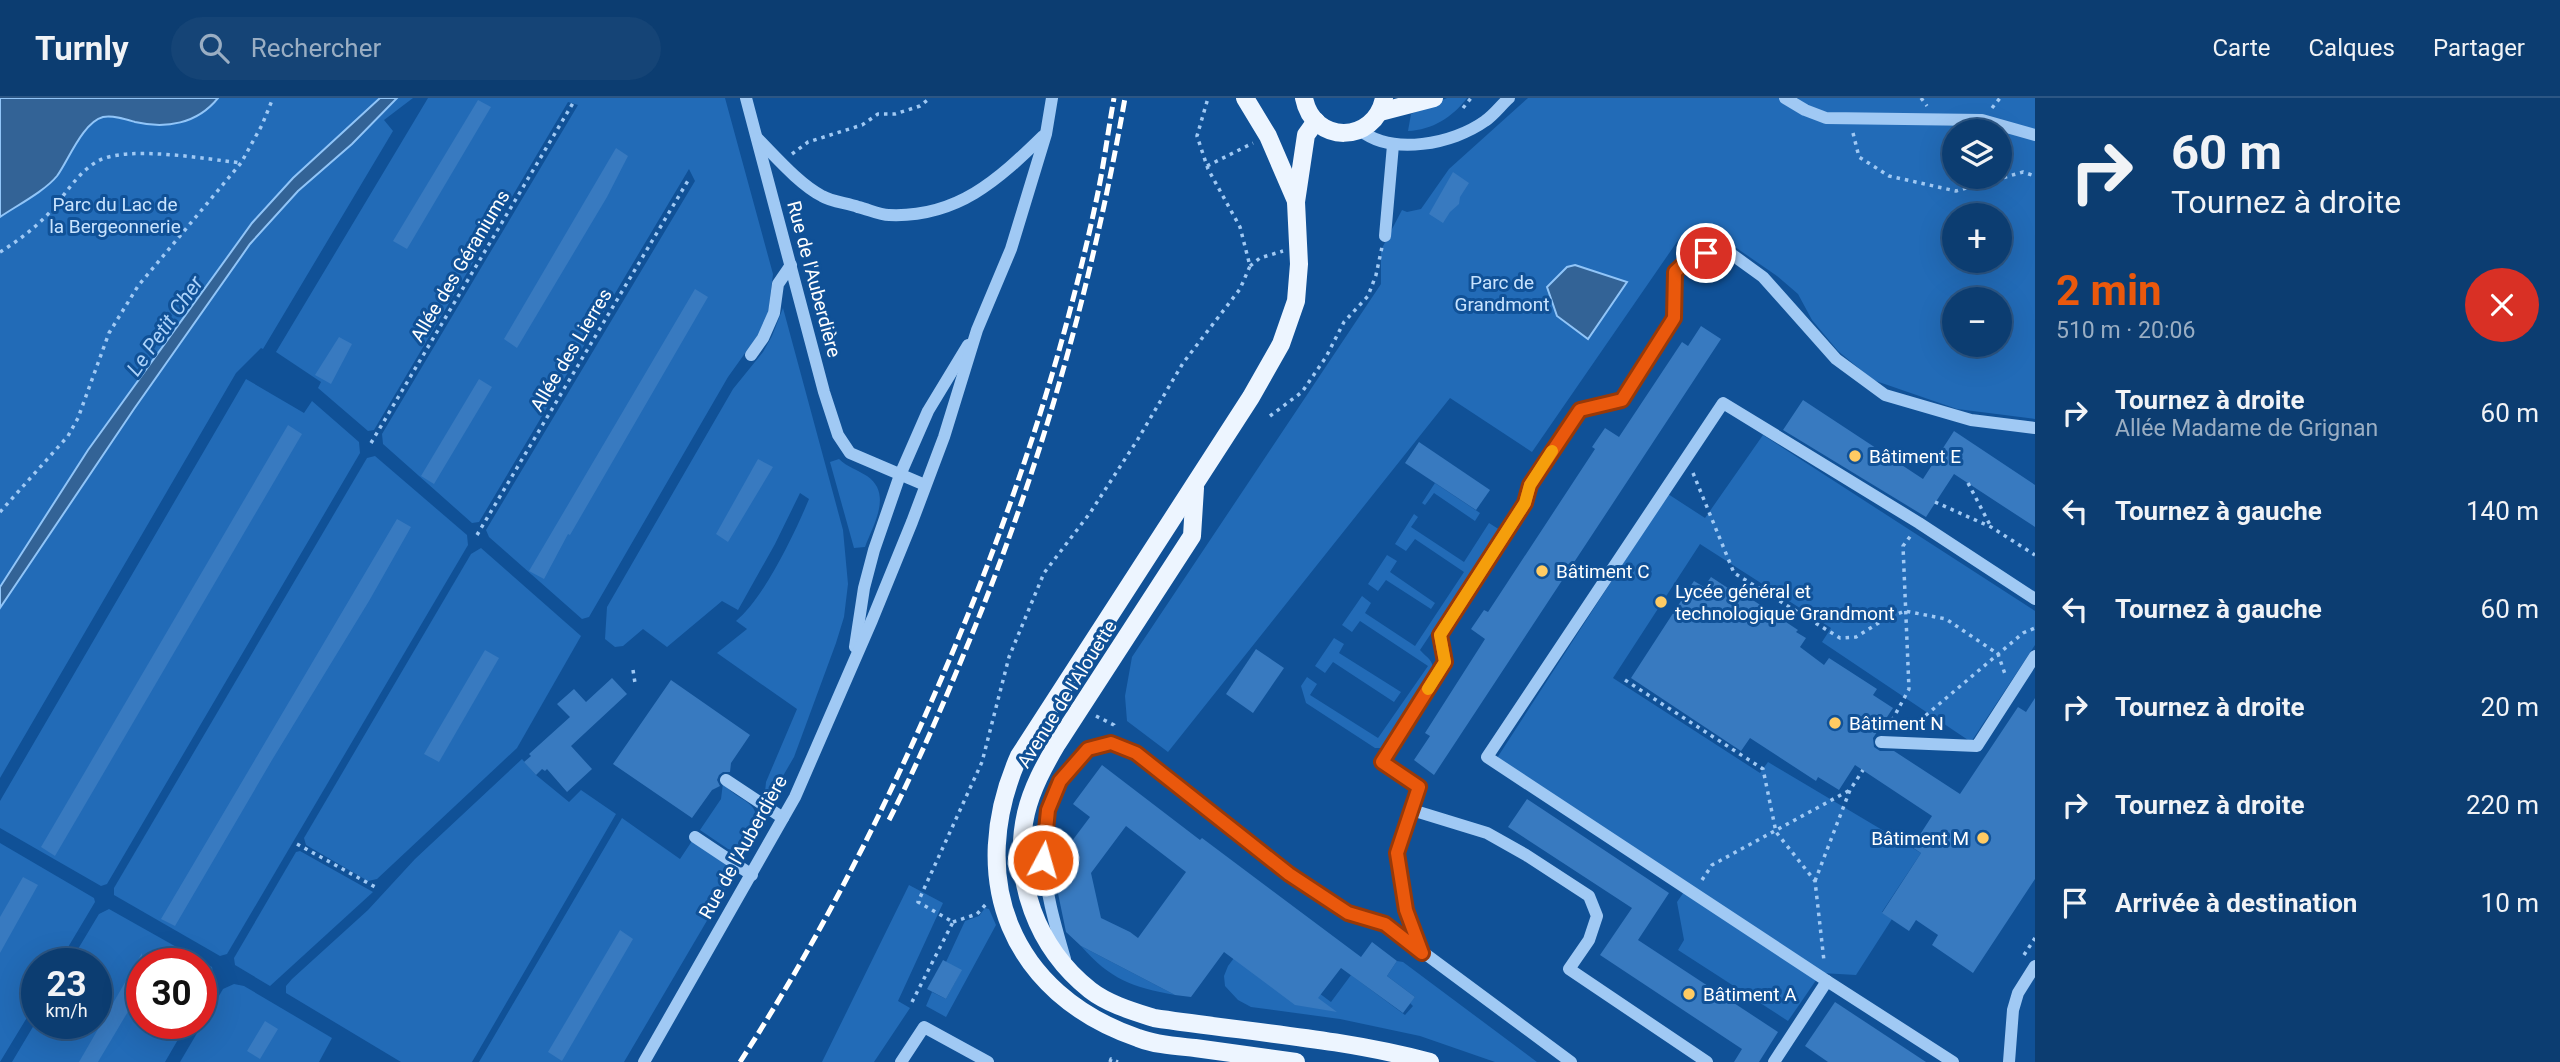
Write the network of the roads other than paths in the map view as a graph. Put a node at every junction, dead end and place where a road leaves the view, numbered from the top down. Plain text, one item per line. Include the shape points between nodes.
1 (746, 98) edge
2 (1052, 98) edge
3 (1245, 98) edge
4 (1434, 98) edge
5 (1509, 98) edge
6 (1785, 98) edge
7 (1303, 99) edge
8 (1382, 105) edge
9 (1316, 121) junction
10 (1360, 130) junction
11 (1046, 134) junction
12 (2035, 135) edge
13 (757, 137) junction
14 (1393, 145) junction
15 (1296, 202) junction
16 (1385, 236) road end
17 (791, 265) junction
18 (977, 330) junction
19 (751, 355) dead end
20 (2035, 428) edge
21 (900, 475) junction
22 (1195, 484) junction
23 (925, 485) junction
24 (2035, 599) edge
25 (2035, 656) edge
26 (854, 657) junction
27 (1881, 743) road end
28 (726, 780) dead end
29 (1412, 810) junction
30 (783, 818) junction
31 (695, 837) dead end
32 (752, 875) junction
33 (1422, 953) junction
34 (2035, 966) edge
35 (1067, 967) junction
36 (1827, 981) junction
37 (642, 1062) edge
38 (901, 1062) edge
39 (988, 1062) edge
40 (1296, 1062) edge
41 (1430, 1062) edge
42 (1571, 1062) edge
43 (1707, 1062) edge
44 (1774, 1062) edge
45 (1954, 1062) edge
46 (2009, 1062) edge

1 - 13 street, Rue de l'Auberdière
2 - 11 street
3 - 15 main road via 1268,136
4 - 8 main road
5 - 14 street via 1485,121 1450,140
6 - 12 street via 1826,118 1983,120
7 - 9 main road
8 - 10 main road
9 - 10 main road via 1339,133
9 - 15 main road via 1306,135
10 - 14 street via 1375,141
11 - 13 street via 980,191 924,212 888,215 822,196
11 - 18 street via 1010,249
13 - 17 street, Rue de l'Auberdière
14 - 16 street
15 - 22 main road, Avenue de l'Alouette via 1296,300 1281,344
17 - 19 street via 778,284 774,313
17 - 21 street, Rue de l'Auberdière via 842,444 850,453
18 - 21 street via 928,411
18 - 23 street
20 - 29 street via 1971,420 1885,396 1836,359 1763,277 1723,248 1689,259 1675,272 1674,318 1622,400 1580,410 1440,635 1445,662 1382,762 1419,787
21 - 23 street, Rue de l'Auberdière
21 - 26 street, Rue de l'Auberdière via 870,563
22 - 35 main road, Avenue de l'Alouette via 1192,536 1057,744 1026,813 1022,853 1027,895 1042,935
22 - 40 main road, Avenue de l'Alouette via 1019,756 1004,793 995,870 1005,910 1026,955 1045,982 1076,1009 1140,1039
23 - 26 street, Rue de l'Auberdière
24 - 36 street via 1723,403 1487,757
25 - 27 street via 1977,746
26 - 30 street, Rue de l'Auberdière via 820,743
28 - 30 street
29 - 33 street via 1397,853 1406,910
29 - 43 street via 1487,833 1589,896 1597,916 1589,940 1569,969
30 - 32 street, Rue de l'Auberdière
31 - 32 street
32 - 37 street, Rue de l'Auberdière
33 - 35 street via 1385,924 1348,913 1289,874 1136,753 1111,743 1088,749 1060,781 1048,810 1044,877
33 - 42 street
34 - 46 street via 2013,1010
35 - 41 main road, Avenue de l'Alouette via 1091,991 1154,1018 1337,1043
36 - 44 street
36 - 45 street
38 - 39 street via 924,1027

